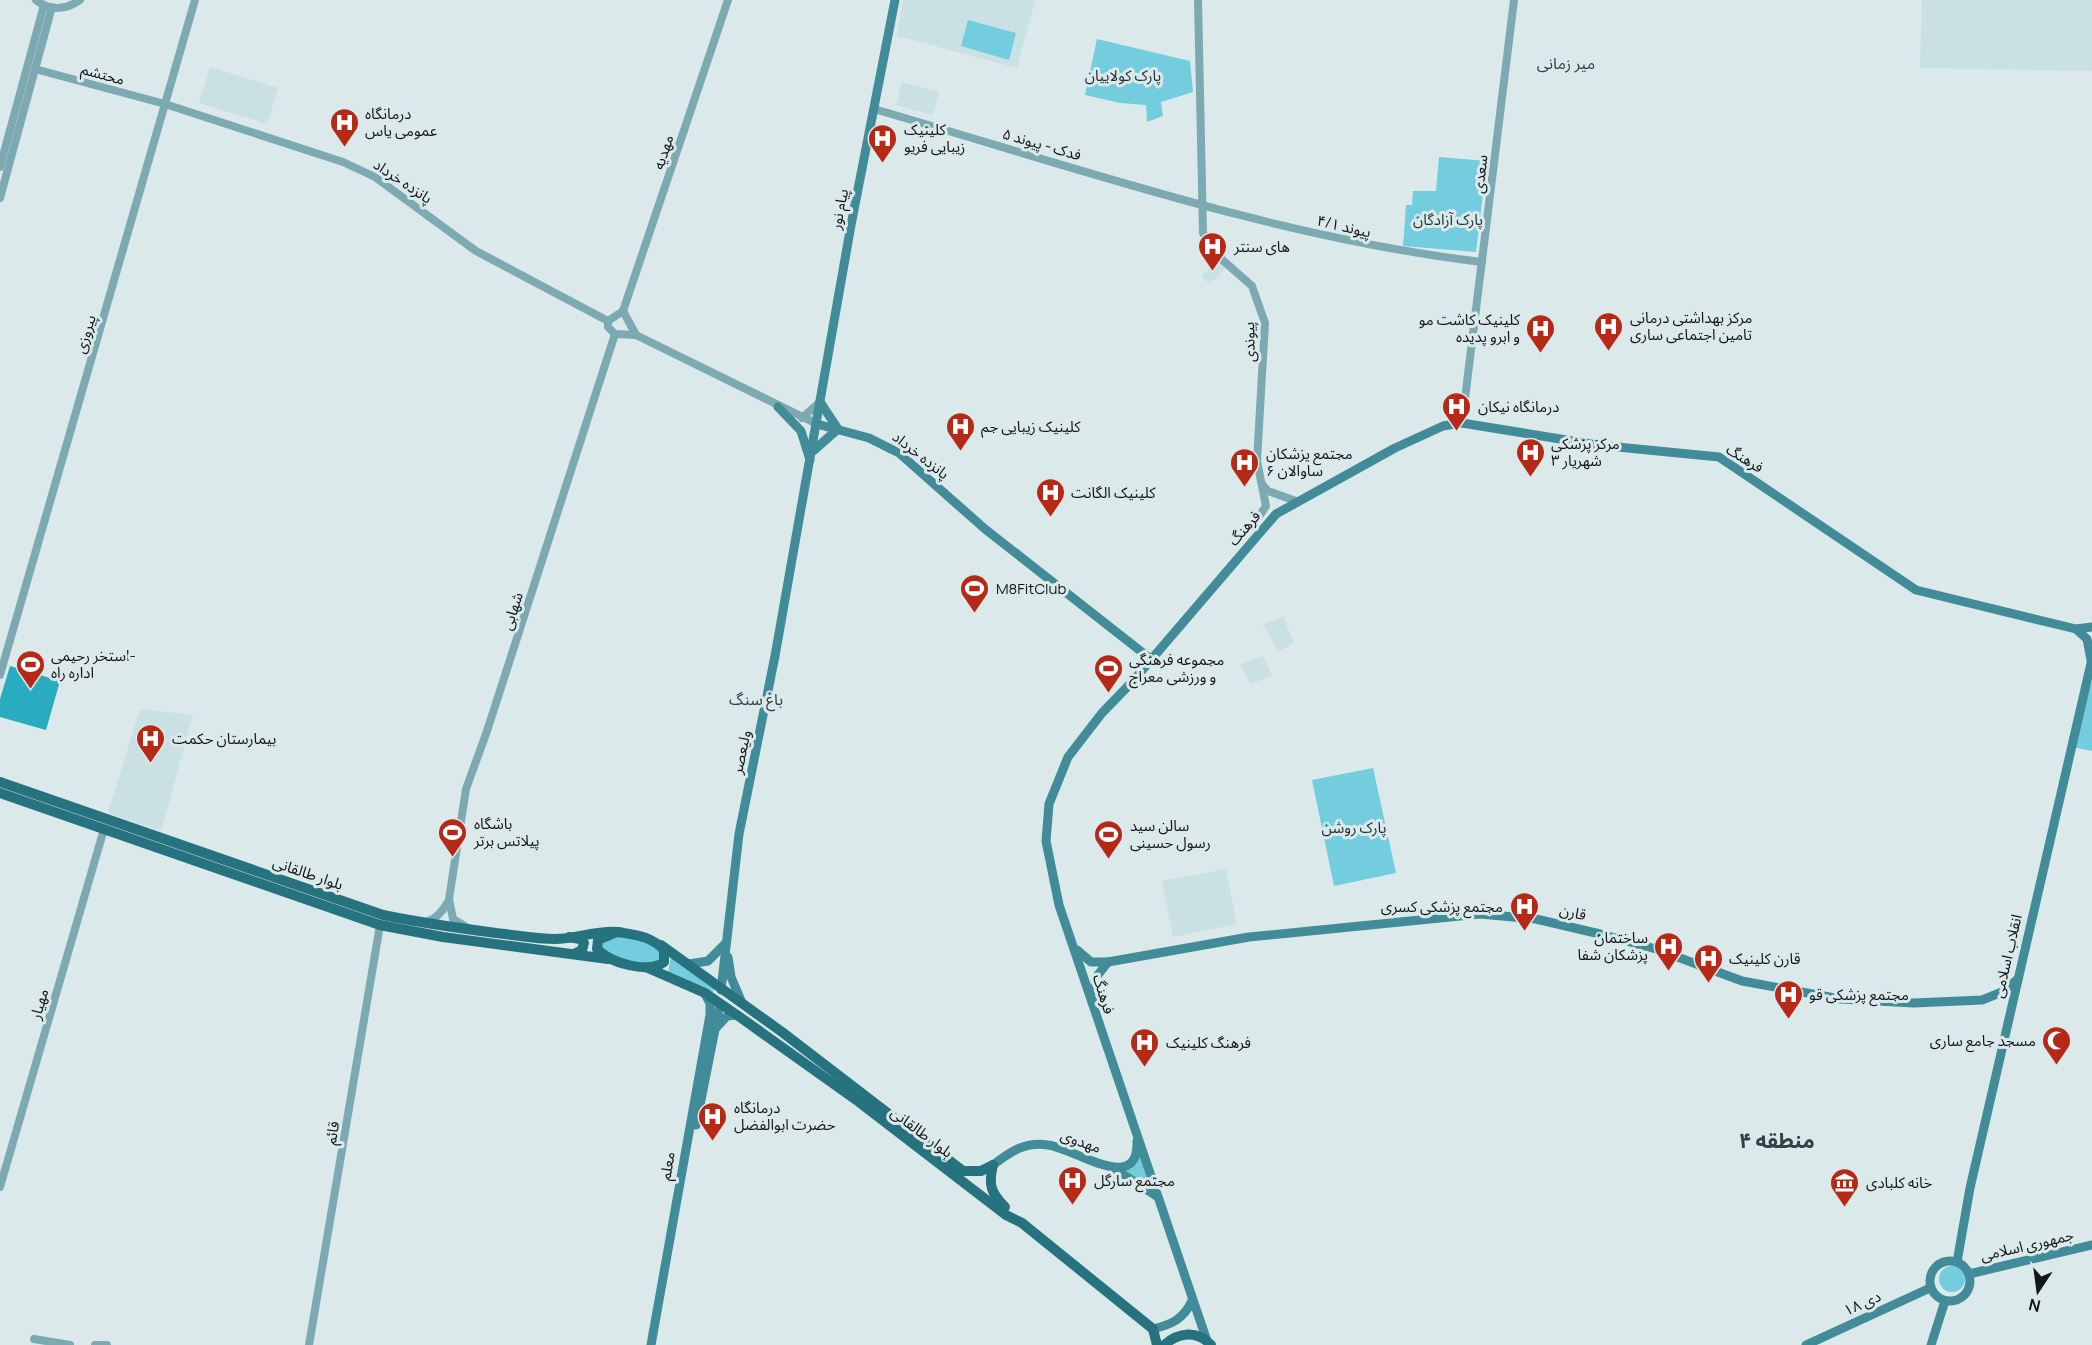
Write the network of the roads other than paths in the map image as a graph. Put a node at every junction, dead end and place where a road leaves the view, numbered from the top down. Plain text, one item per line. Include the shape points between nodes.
1 (80, 0) edge
2 (195, 0) edge
3 (728, 0) edge
4 (895, 0) edge
5 (1198, 0) edge
6 (1514, 0) edge
7 (44, 4) edge
8 (35, 69) junction
9 (165, 104) junction
10 (874, 109) junction
11 (0, 167) edge
12 (1202, 190) junction
13 (0, 198) edge
14 (1183, 200) junction
15 (1203, 206) junction
16 (1219, 209) junction
17 (1203, 223) junction
18 (1482, 262) junction
19 (623, 311) junction
20 (608, 321) junction
21 (615, 334) junction
22 (636, 335) junction
23 (820, 402) junction
24 (778, 407) junction
25 (802, 418) junction
26 (1462, 423) junction
27 (817, 424) junction
28 (838, 429) junction
29 (813, 451) junction
30 (811, 462) junction
31 (1260, 481) junction
32 (1296, 501) junction
33 (1254, 515) dead end
34 (2092, 627) edge
35 (2076, 629) junction
36 (1152, 660) junction
37 (2091, 660) edge
38 (0, 675) edge
39 (0, 782) edge
40 (0, 793) edge
41 (62, 809) junction
42 (104, 829) junction
43 (449, 899) junction
44 (419, 923) junction
45 (380, 926) junction
46 (475, 930) junction
47 (617, 932) junction
48 (567, 937) junction
49 (657, 942) junction
50 (726, 943) junction
51 (1073, 946) junction
52 (574, 954) junction
53 (612, 960) junction
54 (1108, 962) junction
55 (689, 964) junction
56 (647, 968) junction
57 (2018, 979) junction
58 (721, 990) junction
59 (705, 993) junction
60 (742, 1003) junction
61 (720, 1004) junction
62 (1091, 1006) junction
63 (737, 1015) junction
64 (713, 1033) junction
65 (1137, 1133) junction
66 (993, 1165) junction
67 (1113, 1168) junction
68 (0, 1187) edge
69 (1158, 1197) junction
70 (1022, 1223) junction
71 (2092, 1245) edge
72 (1957, 1262) junction
73 (1969, 1274) junction
74 (1930, 1288) junction
75 (1946, 1300) junction
76 (1192, 1301) junction
77 (1153, 1329) junction
78 (34, 1339) dead end
79 (1209, 1343) edge
80 (70, 1345) edge
81 (95, 1345) edge
82 (107, 1345) edge
83 (309, 1345) edge
84 (651, 1345) edge
85 (657, 1345) edge
86 (1157, 1345) edge
87 (1164, 1345) edge
88 (1806, 1345) edge
89 (1931, 1345) edge

1 - 7 street via 66,7
2 - 9 street, پیروزی
3 - 19 street, مهدیه
4 - 10 main road, پیام نور
5 - 12 street
6 - 18 street, سعدی
7 - 8 street
7 - 11 street
8 - 9 street, محتشم
8 - 13 street
9 - 20 street, پانزده خرداد via 324,155 364,172 476,252
9 - 38 street, پیروزی
10 - 14 street, فدک - پیوند ۵
10 - 23 main road, پیام نور
12 - 14 street via 1194,199
12 - 15 street
12 - 16 street
14 - 15 street, فدک - پیوند ۵
15 - 16 street, پیوند ۴/۱
15 - 17 street
16 - 17 street via 1208,214
16 - 18 street, پیوند ۴/۱ via 1339,240
17 - 31 street, پیوندی via 1203,233 1218,256 1252,286 1265,324 1257,461
18 - 26 street, سعدی
19 - 20 street
19 - 22 street
20 - 21 street
21 - 22 street, پانزده خرداد
21 - 43 street, شهابی via 466,789
22 - 24 street, پانزده خرداد
23 - 25 street
23 - 27 main road, پیام نور
23 - 28 main road
24 - 25 street, پانزده خرداد
24 - 30 main road, ولیعصر via 801,431
25 - 27 street, پانزده خرداد
26 - 32 main road, فرهنگ via 1443,426 1395,448
26 - 35 main road, فرهنگ via 1597,445 1719,457 1916,590
27 - 28 main road, پانزده خرداد
27 - 29 main road, ولیعصر
28 - 29 main road
28 - 36 main road, پانزده خرداد via 884,443 899,453 985,529
29 - 30 main road, ولیعصر
30 - 50 main road, ولیعصر via 735,858
31 - 32 street via 1268,491
31 - 33 street, پیوندی via 1266,506 1260,515
32 - 36 main road, فرهنگ via 1265,526
34 - 35 main road, فرهنگ
35 - 37 main road via 2087,639
36 - 51 main road, فرهنگ via 1102,713 1068,757 1049,804 1046,841 1059,905
37 - 57 main road, انقلاب اسلامی
39 - 41 main road, بلوار طالقانی
40 - 41 main road, بلوار طالقانی
41 - 42 main road, بلوار طالقانی
41 - 44 main road, بلوار طالقانی via 383,915
42 - 45 main road, بلوار طالقانی
42 - 68 street, مهیار
43 - 44 street via 430,922
43 - 46 street via 453,919
44 - 46 main road, بلوار طالقانی
45 - 52 main road, بلوار طالقانی
45 - 83 street, قائم
46 - 48 main road, بلوار طالقانی via 534,938
47 - 48 main road, بلوار طالقانی
47 - 49 main road, بلوار طالقانی
47 - 53 main road via 596,944
48 - 52 main road via 580,939 584,944
49 - 55 main road, بلوار طالقانی
49 - 56 main road via 664,950 664,962
50 - 55 main road via 708,961
50 - 58 main road, ولیعصر
50 - 60 main road via 731,977
51 - 54 main road, قارن via 1091,962
51 - 62 main road, فرهنگ
52 - 53 main road, بلوار طالقانی
53 - 56 main road, بلوار طالقانی
54 - 57 main road, قارن via 1249,937 1480,914 1536,919 1598,933 1656,949 1742,981 1840,999 1914,1003 1982,1000 2002,992
54 - 62 main road via 1097,976
55 - 58 main road, بلوار طالقانی
56 - 59 main road, بلوار طالقانی
57 - 72 main road, انقلاب اسلامی
58 - 60 main road, بلوار طالقانی
58 - 61 main road
59 - 61 main road, بلوار طالقانی
59 - 84 main road, معلم via 710,1014
60 - 66 main road, بلوار طالقانی via 963,1171 981,1171
61 - 63 main road, بلوار طالقانی
61 - 64 main road, معلم
62 - 65 main road, فرهنگ
63 - 64 main road via 727,1016
63 - 70 main road, بلوار طالقانی
64 - 85 main road, معلم
65 - 67 main road, مهدوی via 1136,1158 1128,1166
65 - 69 main road, فرهنگ
66 - 67 main road, مهدوی via 1015,1149 1048,1144
66 - 70 main road via 989,1182 992,1192
67 - 69 main road
69 - 76 main road, فرهنگ
70 - 77 main road, بلوار طالقانی
71 - 73 main road, جمهوری اسلامی
72 - 73 main road
72 - 74 main road via 1943,1261 1935,1266 1930,1274
73 - 75 main road via 1966,1292 1957,1299
74 - 75 main road
74 - 88 main road, ۱۸ دی
75 - 89 main road
76 - 77 main road via 1176,1322
76 - 79 main road, فرهنگ
77 - 86 main road
78 - 80 street
79 - 87 main road via 1189,1334
81 - 82 street

